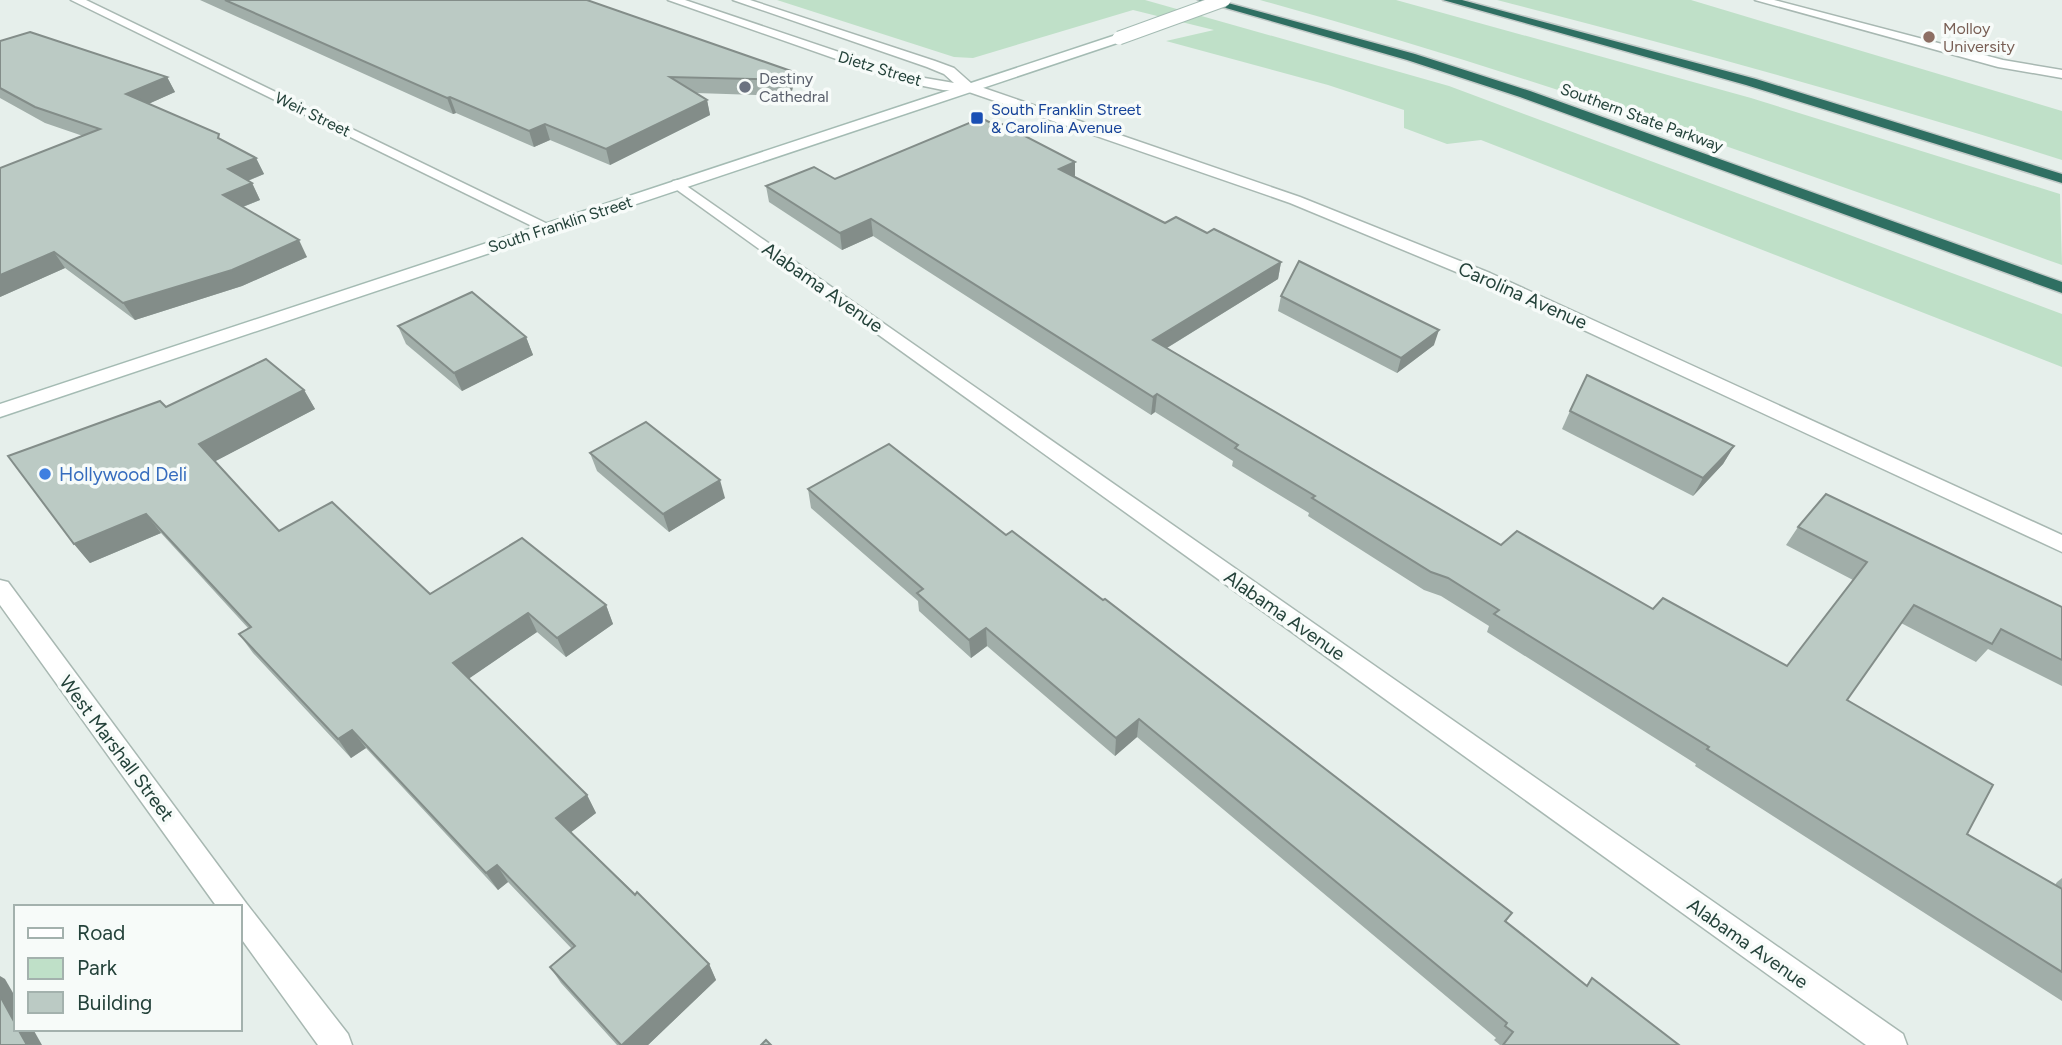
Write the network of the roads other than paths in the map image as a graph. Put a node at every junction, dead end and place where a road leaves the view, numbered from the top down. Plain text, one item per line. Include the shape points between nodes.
1 (77, 0) edge
2 (739, 0) edge
3 (1204, 0) edge
4 (1224, 0) edge
5 (1449, 0) edge
6 (1761, 0) edge
7 (681, 1) edge
8 (2062, 74) edge
9 (967, 87) junction
10 (2062, 179) edge
11 (678, 184) junction
12 (548, 228) junction
13 (2062, 288) edge
14 (0, 411) edge
15 (2062, 544) edge
16 (0, 588) edge
17 (233, 905) edge
18 (242, 917) edge
19 (337, 1045) edge
20 (1892, 1045) edge

1 - 12 street, Weir Street
2 - 9 street, Dietz Street via 932,64
3 - 13 highway, Southern State Parkway via 1525,94
4 - 9 street, South Franklin Street, bridge
5 - 10 highway via 1751,82
6 - 8 street via 2002,65
7 - 9 street, Dietz Street via 904,78
9 - 11 street, South Franklin Street
9 - 15 street, Carolina Avenue via 1296,200 1485,277
11 - 12 street, South Franklin Street
11 - 20 street, Alabama Avenue
12 - 14 street, South Franklin Street
16 - 17 street, West Marshall Street
18 - 19 street

